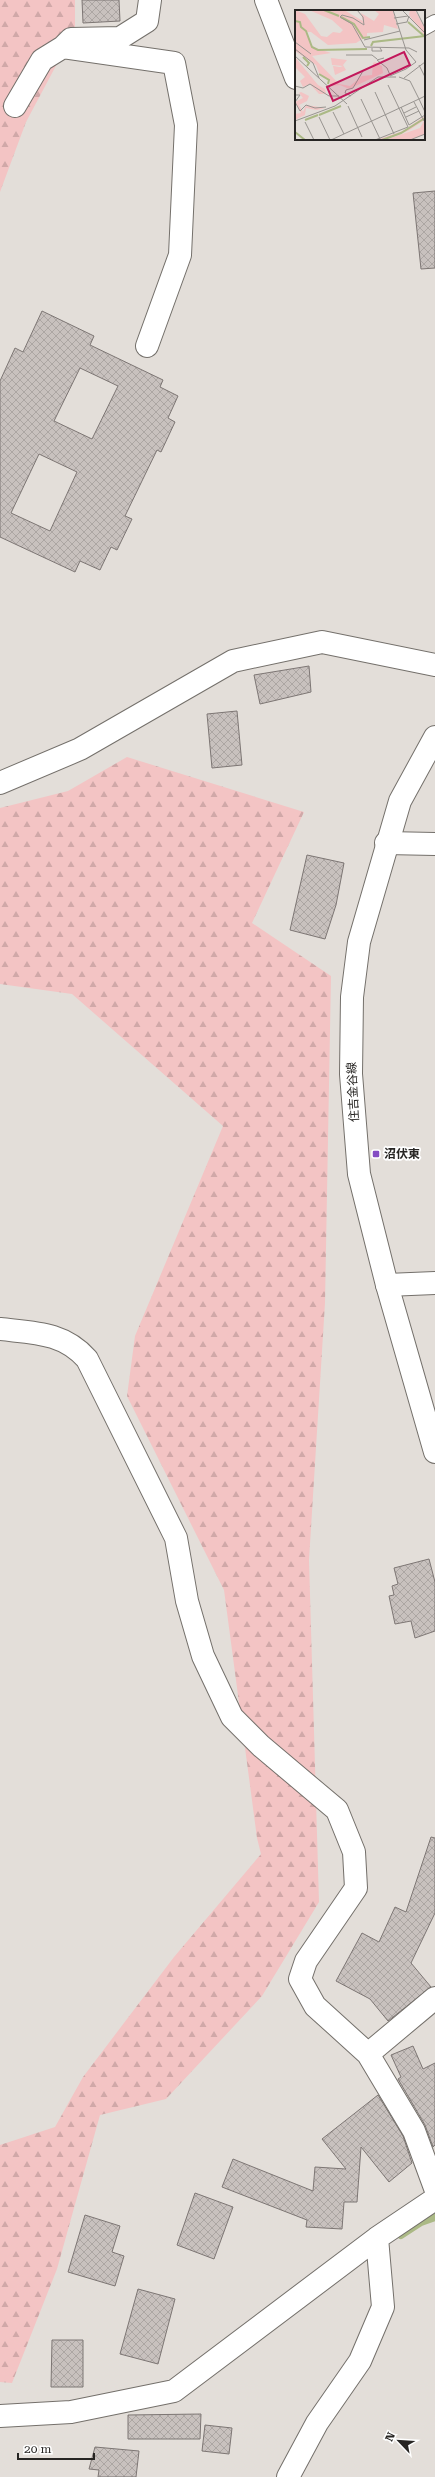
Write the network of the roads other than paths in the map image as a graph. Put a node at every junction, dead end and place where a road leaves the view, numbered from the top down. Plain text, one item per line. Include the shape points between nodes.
1 (150, 0) edge
2 (266, 0) edge
3 (435, 22) edge
4 (425, 27) edge
5 (63, 47) junction
6 (295, 75) edge
7 (15, 106) dead end
8 (147, 346) dead end
9 (435, 665) edge
10 (435, 737) edge
11 (0, 783) edge
12 (386, 843) junction
13 (435, 844) edge
14 (435, 1283) edge
15 (387, 1285) junction
16 (0, 1329) edge
17 (435, 1452) edge
18 (435, 1998) edge
19 (368, 2054) junction
20 (435, 2188) edge
21 (435, 2199) edge
22 (377, 2238) junction
23 (0, 2416) edge
24 (288, 2477) edge

1 - 5 street via 147,21 120,38 71,40
2 - 6 street
3 - 4 lane
5 - 7 street via 42,60
5 - 8 street via 174,63 186,125 180,254
9 - 11 street via 322,642 233,661 80,749
10 - 12 street, 住吉金谷線 via 400,801
12 - 13 street
12 - 15 street, 住吉金谷線 via 359,942 352,997 351,1074 359,1174
14 - 15 street
15 - 17 street, 住吉金谷線
16 - 19 street via 49,1334 76,1346 87,1359 176,1538 187,1601 203,1656 232,1717 261,1746 338,1810 354,1852 356,1888 306,1961 300,1978 315,2006
18 - 19 street
19 - 20 street via 414,2131
21 - 22 street
22 - 23 street via 174,2391 71,2412
22 - 24 street via 384,2307 360,2361 317,2423

